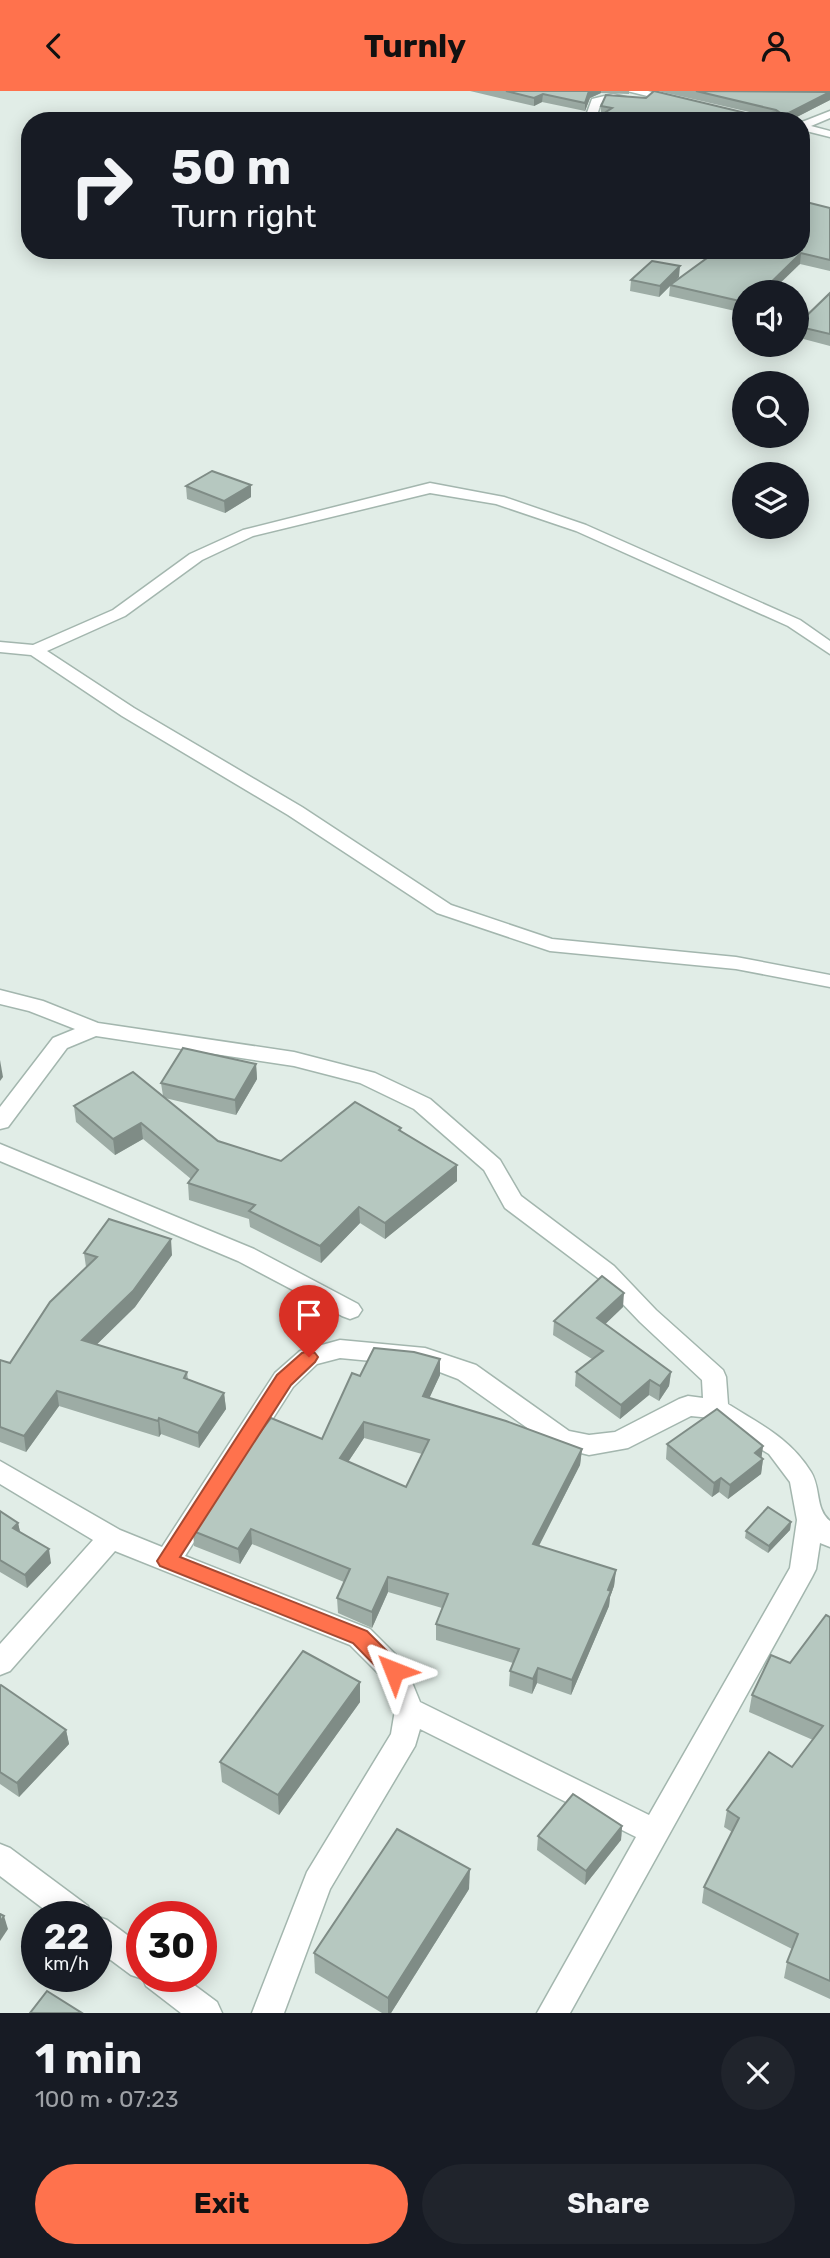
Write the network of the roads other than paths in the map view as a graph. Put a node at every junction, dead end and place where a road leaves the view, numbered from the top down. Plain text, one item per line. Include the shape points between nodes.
1 (640, 92) edge
2 (594, 112) edge
3 (830, 114) edge
4 (810, 123) edge
5 (810, 129) edge
6 (830, 135) edge
7 (0, 647) edge
8 (830, 649) edge
9 (35, 650) junction
10 (830, 981) edge
11 (0, 997) edge
12 (94, 1029) junction
13 (0, 1122) edge
14 (0, 1152) edge
15 (350, 1310) dead end
16 (716, 1409) junction
17 (0, 1471) edge
18 (820, 1528) edge
19 (111, 1538) junction
20 (167, 1561) junction
21 (0, 1663) edge
22 (409, 1710) junction
23 (655, 1832) junction
24 (0, 1858) edge
25 (57, 1901) edge
26 (112, 1942) edge
27 (126, 1953) edge
28 (178, 1992) edge
29 (206, 2013) edge
30 (268, 2013) edge
31 (553, 2013) edge

1 - 2 street via 686,103 602,98 596,101
3 - 4 street
5 - 6 street
7 - 9 street
8 - 9 street via 794,623 581,528 499,500 430,488 248,533 196,557 119,613
9 - 10 street via 444,909 551,945 736,963
11 - 12 street
12 - 13 street via 60,1043
12 - 16 street via 294,1059 367,1077 422,1104 492,1165 513,1202 606,1272 714,1377
14 - 15 street via 246,1255
16 - 18 street via 778,1447 802,1479
16 - 20 street via 688,1406 619,1441 589,1445 562,1439 467,1372 425,1357 340,1349 309,1357 284,1380
17 - 19 street
18 - 23 street via 803,1569
19 - 20 street
19 - 21 street
20 - 22 street via 360,1637 394,1671
22 - 23 street
22 - 30 street via 405,1737 318,1882
23 - 31 street
24 - 25 street
26 - 27 street
28 - 29 street

